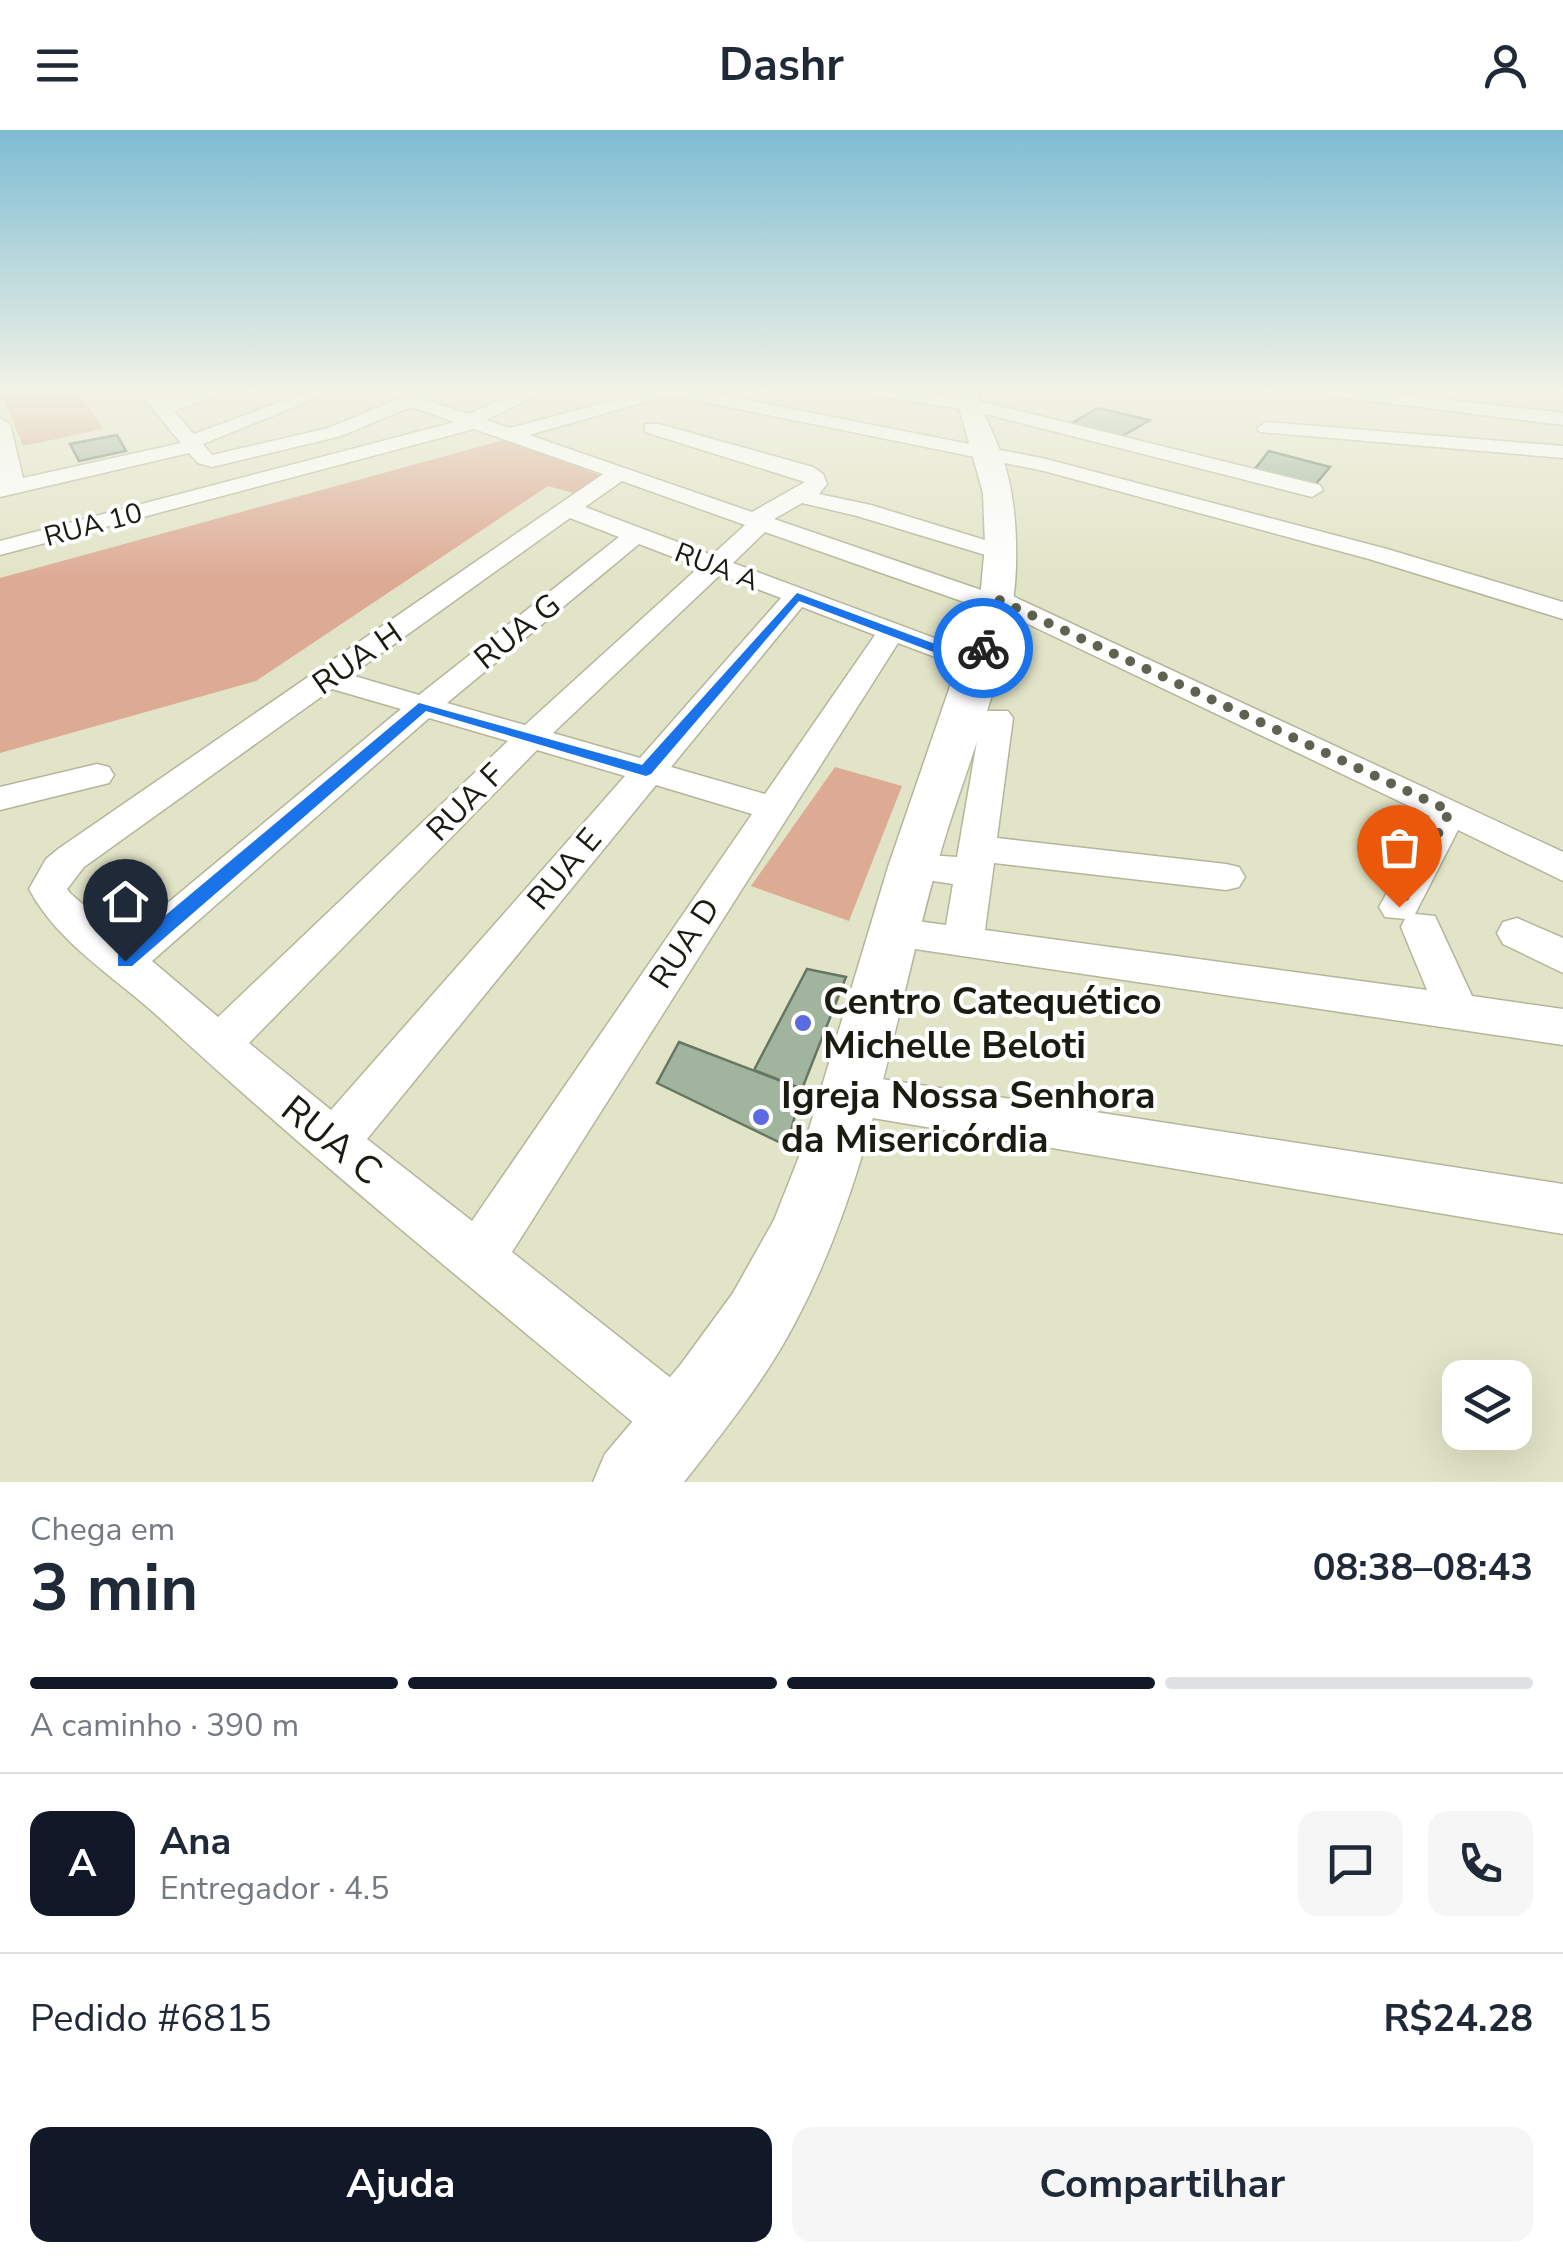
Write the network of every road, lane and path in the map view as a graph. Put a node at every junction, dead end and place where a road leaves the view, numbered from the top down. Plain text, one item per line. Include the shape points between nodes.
1 (3, 453) edge
2 (176, 453) edge
3 (204, 453) edge
4 (246, 453) edge
5 (356, 453) edge
6 (561, 453) edge
7 (739, 453) edge
8 (979, 453) edge
9 (1092, 453) edge
10 (1156, 453) edge
11 (619, 473) junction
12 (7, 488) edge
13 (1312, 490) dead end
14 (799, 496) junction
15 (568, 509) junction
16 (754, 520) junction
17 (636, 535) junction
18 (0, 548) edge
19 (705, 561) junction
20 (998, 585) junction
21 (797, 596) junction
22 (1563, 611) edge
23 (892, 632) junction
24 (978, 664) junction
25 (328, 678) junction
26 (424, 706) junction
27 (998, 718) dead end
28 (531, 737) junction
29 (646, 771) junction
30 (97, 775) dead end
31 (0, 799) edge
32 (773, 808) junction
33 (1450, 811) junction
34 (94, 842) joint
35 (976, 860) junction
36 (912, 868) junction
37 (1563, 868) edge
38 (1226, 877) dead end
39 (894, 933) junction
40 (1517, 934) dead end
41 (963, 942) junction
42 (1563, 956) edge
43 (125, 961) junction
44 (1457, 1012) junction
45 (1563, 1027) edge
46 (218, 1045) junction
47 (849, 1094) junction
48 (333, 1143) junction
49 (1563, 1209) edge
50 (478, 1256) junction
51 (680, 1423) junction
52 (633, 1482) edge

1 - 12 street
2 - 12 street
3 - 4 street via 218,460
5 - 18 street, RUA 10
6 - 11 street
7 - 14 street via 804,472 816,484
8 - 20 main road via 1000,508
9 - 22 street
10 - 13 street
11 - 15 street, RUA H
11 - 16 street
14 - 16 street, RUA F
14 - 20 street via 863,510
15 - 17 street, RUA A
15 - 25 street, RUA H
16 - 19 street, RUA F
16 - 20 street
17 - 19 street, RUA A
17 - 26 street, RUA G
19 - 21 street, RUA A
19 - 28 street, RUA F
20 - 24 main road
20 - 33 street
21 - 23 street, RUA A
21 - 29 street, RUA E
23 - 24 street, RUA A
23 - 32 street, RUA D
24 - 36 main road
25 - 26 street
25 - 34 street, RUA H
26 - 28 street
26 - 43 street, RUA G
27 - 35 street
28 - 29 street
28 - 46 street, RUA F
29 - 32 street
29 - 48 street, RUA E
30 - 31 street
32 - 50 street, RUA D
33 - 37 street
33 - 44 street via 1410,917
34 - 43 street, RUA C via 59,868 48,888 55,905
35 - 36 street
35 - 38 street
35 - 41 street
36 - 39 main road
39 - 41 street
39 - 47 main road
40 - 42 street
41 - 44 street
43 - 46 street, RUA C
44 - 45 street
46 - 48 street, RUA C
47 - 49 street
47 - 51 main road via 804,1232 774,1293
48 - 50 street, RUA C
50 - 51 street, RUA C
51 - 52 main road

